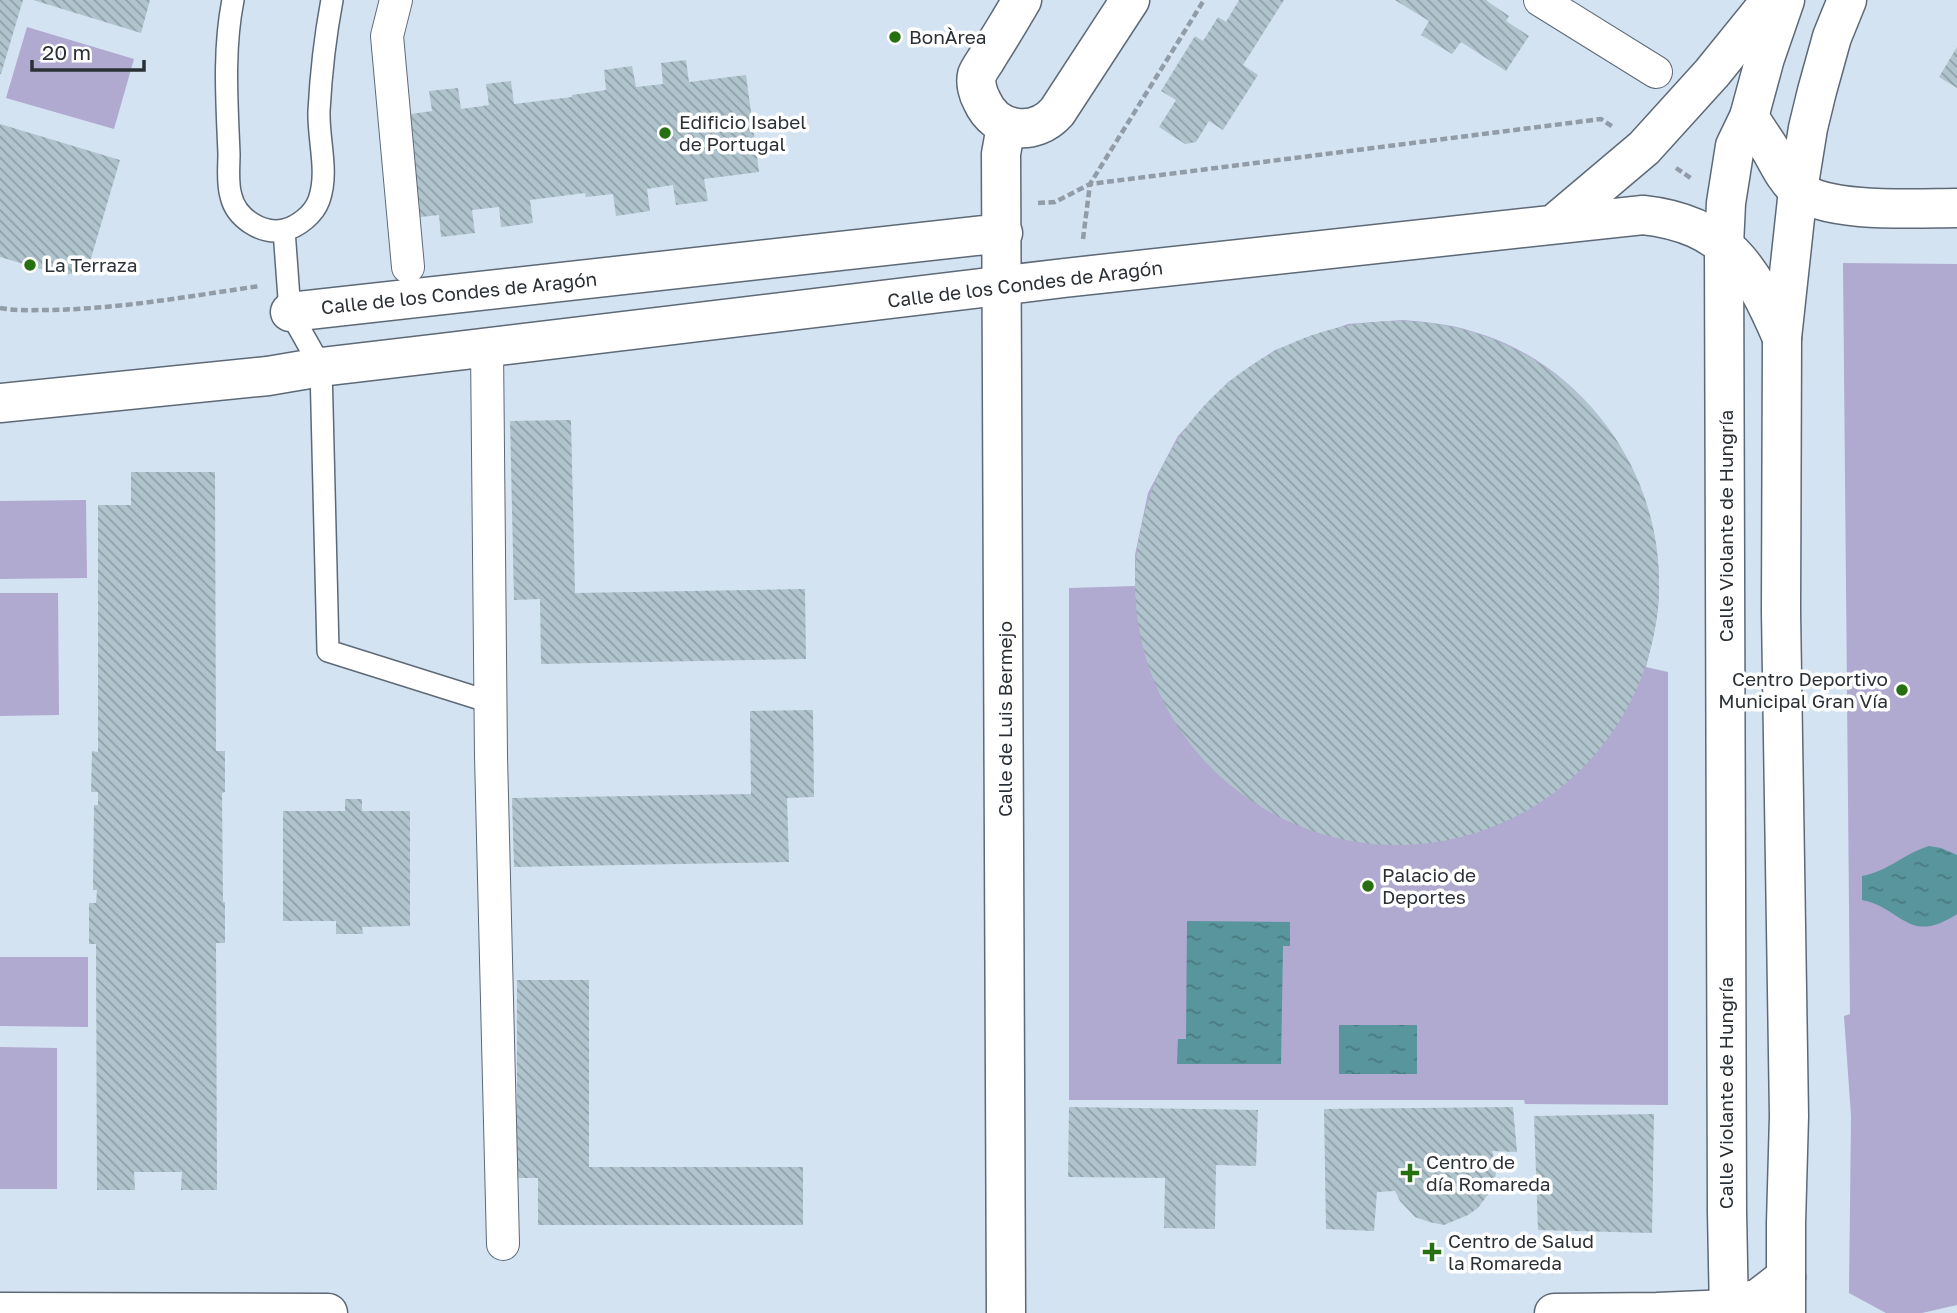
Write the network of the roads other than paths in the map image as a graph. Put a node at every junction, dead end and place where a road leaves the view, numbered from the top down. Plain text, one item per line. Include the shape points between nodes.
1 (233, 0) edge
2 (332, 0) edge
3 (396, 0) edge
4 (1022, 0) edge
5 (1130, 0) edge
6 (1540, 0) edge
7 (1772, 0) edge
8 (1785, 0) edge
9 (1847, 0) edge
10 (1656, 72) dead end
11 (1749, 117) junction
12 (1006, 125) junction
13 (1798, 190) junction
14 (1957, 208) edge
15 (1553, 224) junction
16 (284, 230) junction
17 (1003, 233) junction
18 (1724, 245) junction
19 (408, 267) dead end
20 (1003, 286) junction
21 (290, 312) junction
22 (1782, 338) junction
23 (487, 348) junction
24 (321, 368) junction
25 (9, 397) edge
26 (490, 702) junction
27 (503, 1244) dead end
28 (1786, 1295) edge
29 (1729, 1311) edge
30 (0, 1312) edge
31 (328, 1313) edge
32 (1006, 1313) edge
33 (1554, 1313) edge

1 - 16 lane via 227,75 231,197 250,224 268,231
2 - 16 lane via 319,113 323,184 310,215
3 - 19 street via 387,36
4 - 12 street via 977,75 978,94 985,108
5 - 12 street via 1050,120 1030,128
6 - 10 street
7 - 15 street via 1644,148
8 - 11 street, Calle Violante de Hungría
9 - 13 street via 1817,91
11 - 13 street
11 - 18 street, Calle Violante de Hungría via 1731,164
12 - 17 street, Calle de Luis Bermejo via 1001,154
13 - 14 street via 1829,203
13 - 22 street
15 - 18 street, Calle de los Condes de Aragón via 1659,217 1696,228
15 - 20 street, Calle de los Condes de Aragón
16 - 21 lane, Calle de los Condes de Aragón
17 - 20 street, Calle de Luis Bermejo
17 - 21 street, Calle de los Condes de Aragón
18 - 22 street, Calle de los Condes de Aragón via 1754,281
18 - 29 street, Calle Violante de Hungría
20 - 23 street, Calle de los Condes de Aragón
20 - 32 street, Calle de Luis Bermejo
21 - 24 lane, Calle de los Condes de Aragón
22 - 28 street via 1789,1115
23 - 24 street, Calle de los Condes de Aragón
23 - 26 street
24 - 25 street, Calle de los Condes de Aragón via 200,384
24 - 26 lane via 328,651
26 - 27 street
28 - 29 street via 1760,1297
29 - 33 street
30 - 31 street

